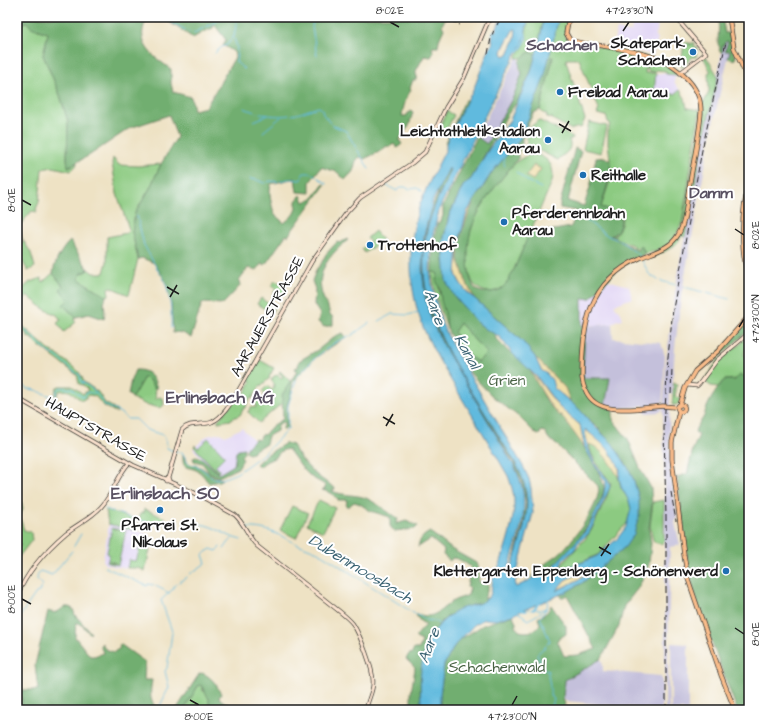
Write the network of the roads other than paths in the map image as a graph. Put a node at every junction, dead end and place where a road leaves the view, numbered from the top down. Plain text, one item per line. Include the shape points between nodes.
1 (490, 17) edge
2 (569, 17) edge
3 (677, 17) edge
4 (729, 18) edge
5 (682, 71) junction
6 (749, 82) edge
7 (749, 185) edge
8 (749, 276) edge
9 (749, 316) edge
10 (749, 333) edge
11 (687, 385) junction
12 (17, 398) edge
13 (679, 408) junction
14 (129, 463) junction
15 (167, 479) junction
16 (17, 596) edge
17 (366, 710) edge
18 (735, 710) edge

1 - 15 main road, AARAUERSTRASSE via 464,78 446,106 425,152 354,204 314,256 229,405 214,421 184,428
2 - 5 main road via 566,33 569,39 651,57
3 - 5 main road via 706,53
4 - 6 main road via 734,48
5 - 13 main road, bridge via 696,90 701,110 681,229 670,244 624,266 599,292 586,321 582,378 589,396 610,409 663,406
7 - 8 main road via 743,230
9 - 11 main road via 718,351 695,371
10 - 11 main road via 717,360 697,386
11 - 13 main road
12 - 14 main road, HAUPTSTRASSE
13 - 18 main road via 672,462 686,567 692,594
14 - 15 main road, HAUPTSTRASSE
14 - 16 main road via 105,503 67,533 38,562 27,576
15 - 17 main road, HAUPTSTRASSE via 240,520 256,546 339,611 353,625 373,676 373,688

